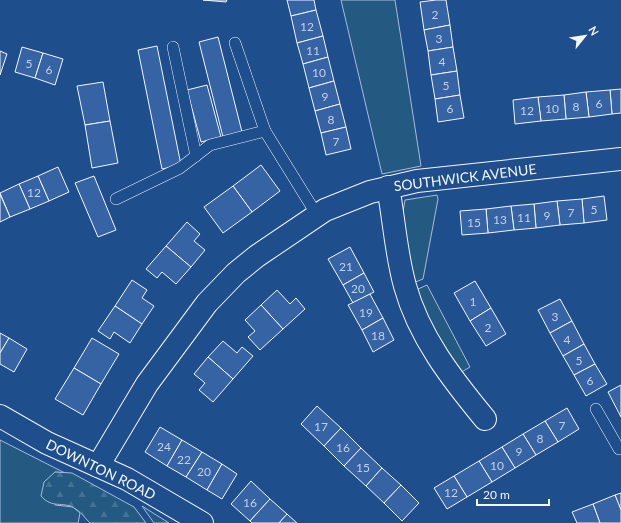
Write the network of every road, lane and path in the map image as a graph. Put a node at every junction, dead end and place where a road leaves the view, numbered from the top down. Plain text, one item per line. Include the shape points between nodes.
1 (235, 43) dead end
2 (173, 47) dead end
3 (265, 132) junction
4 (196, 156) junction
5 (621, 159) edge
6 (388, 186) junction
7 (116, 199) dead end
8 (318, 215) junction
9 (596, 409) dead end
10 (0, 416) edge
11 (485, 419) dead end
12 (621, 448) edge
13 (98, 466) junction
14 (202, 523) edge

1 - 3 lane
2 - 4 lane
3 - 4 lane via 210,145
3 - 8 lane
4 - 7 lane via 180,168
5 - 6 street, SOUTHWICK AVENUE
6 - 8 street, SOUTHWICK AVENUE via 355,197
6 - 11 street via 405,286 415,312 451,378
8 - 13 street, SOUTHWICK AVENUE via 236,273 207,303 147,384
9 - 12 lane via 619,450
10 - 13 street, DOWNTON ROAD via 47,443
13 - 14 street, DOWNTON ROAD via 127,479

